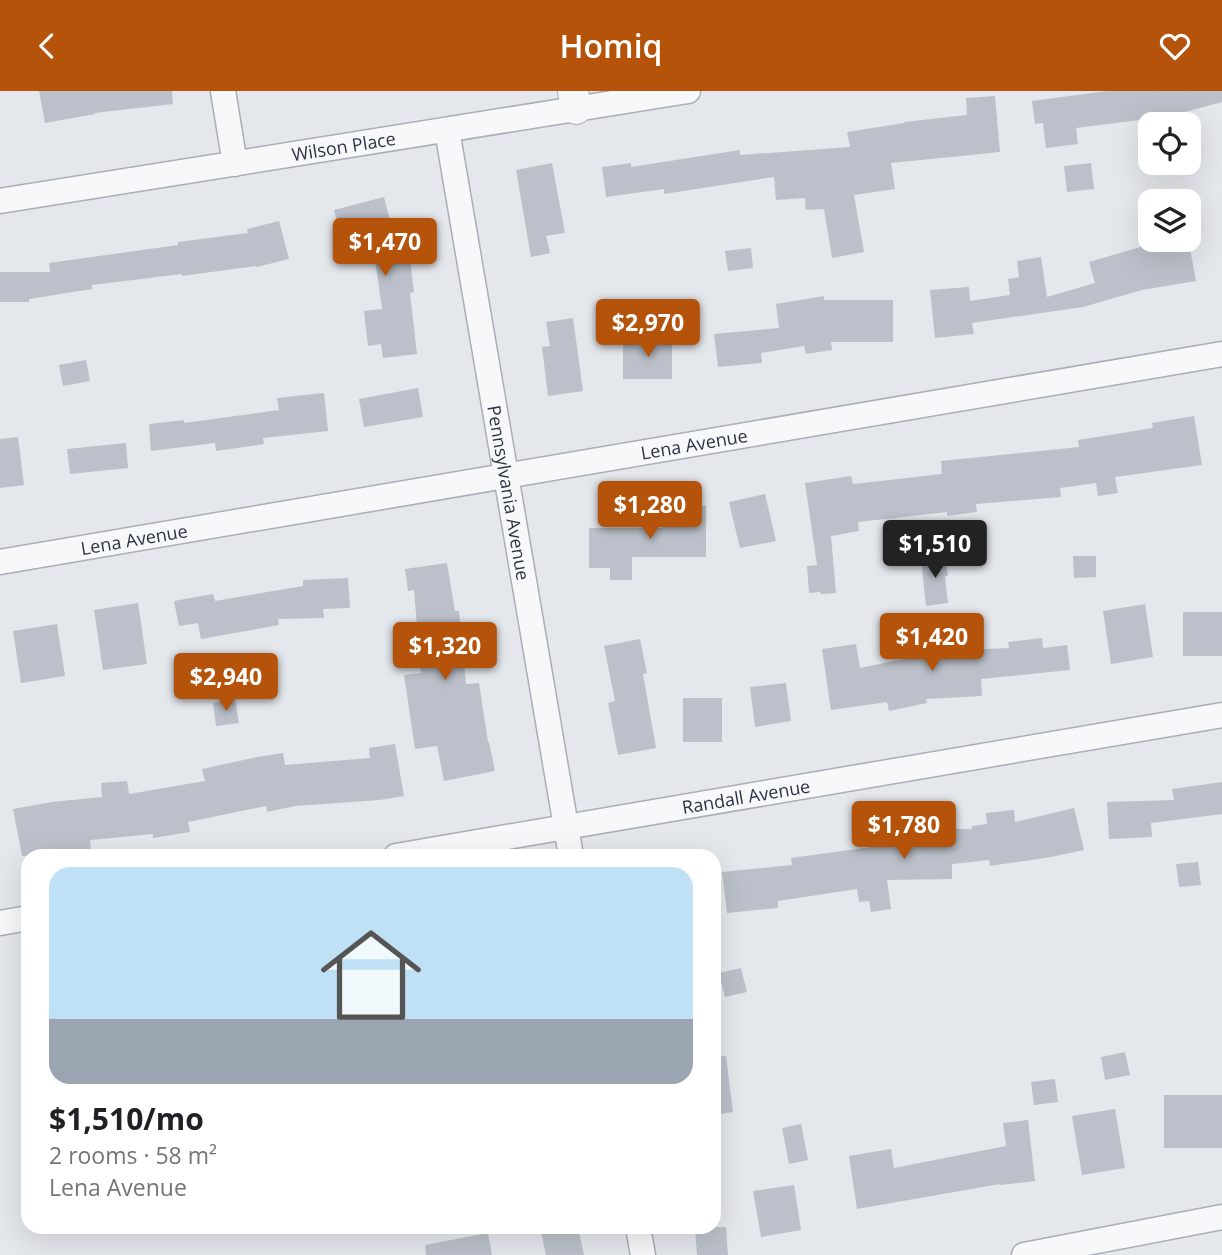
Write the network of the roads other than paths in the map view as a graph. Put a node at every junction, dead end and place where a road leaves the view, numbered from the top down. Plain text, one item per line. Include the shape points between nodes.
1 (223, 91) edge
2 (688, 91) edge
3 (575, 100) edge
4 (447, 130) junction
5 (234, 164) junction
6 (0, 201) edge
7 (1222, 354) edge
8 (506, 475) junction
9 (0, 562) edge
10 (1222, 715) edge
11 (566, 827) junction
12 (437, 849) edge
13 (570, 849) edge
14 (21, 919) edge
15 (0, 923) edge
16 (1222, 1217) edge
17 (639, 1234) edge
18 (643, 1255) edge
19 (1024, 1255) edge

1 - 5 street
2 - 3 street, Wilson Place
3 - 4 street, Wilson Place
4 - 5 street, Wilson Place
4 - 8 street, Pennsylvania Avenue
5 - 6 street, Wilson Place
7 - 8 street, Lena Avenue
8 - 9 street, Lena Avenue
8 - 11 street, Pennsylvania Avenue
10 - 11 street, Randall Avenue
11 - 12 street, Randall Avenue
11 - 13 street, Pennsylvania Avenue
14 - 15 street
16 - 19 street
17 - 18 street

